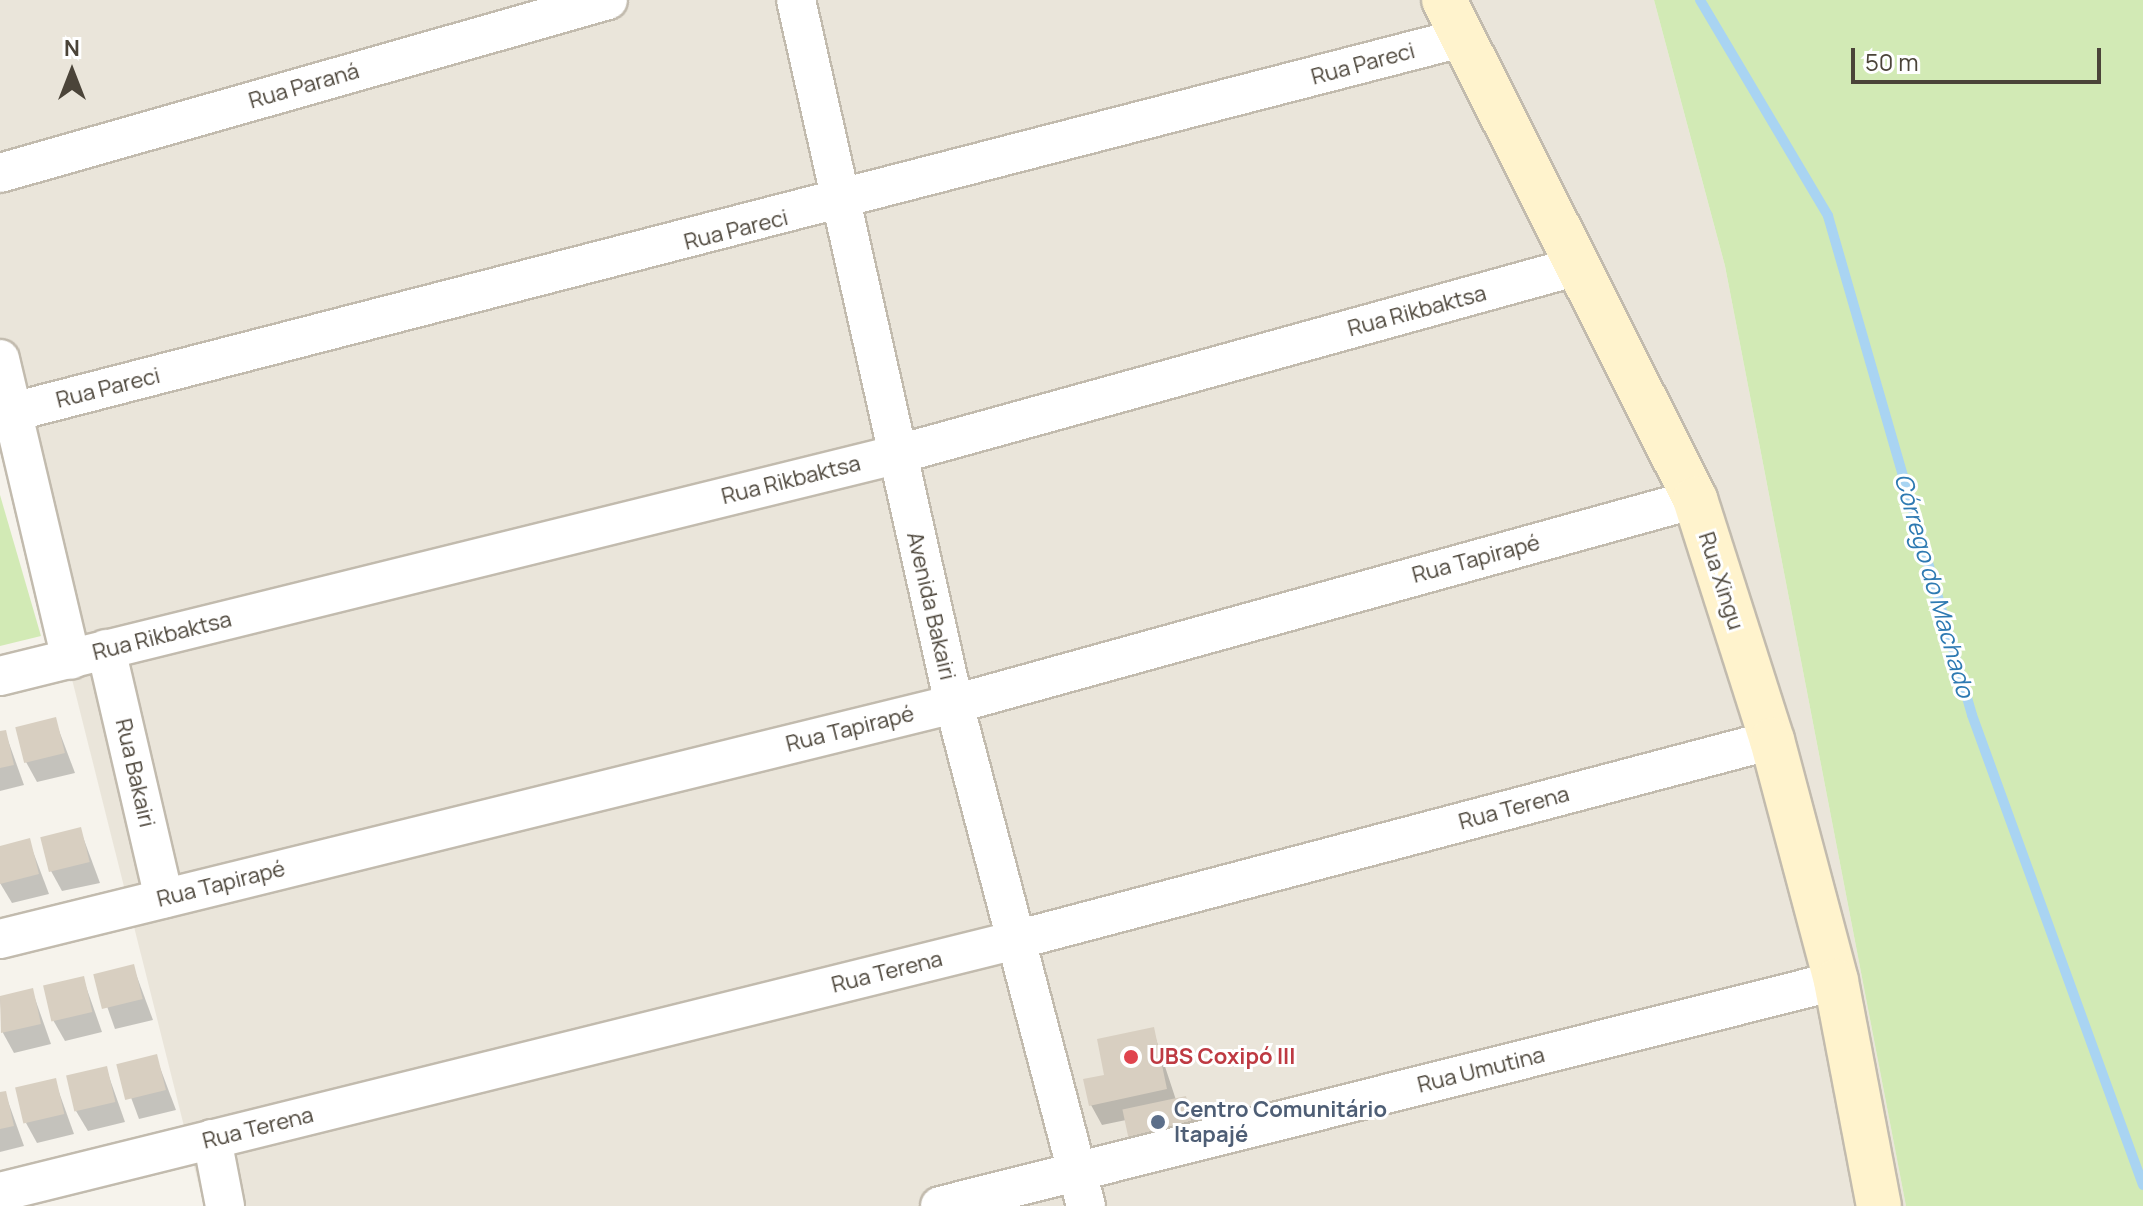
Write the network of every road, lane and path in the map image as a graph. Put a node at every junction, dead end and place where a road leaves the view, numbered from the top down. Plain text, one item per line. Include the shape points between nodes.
1 (608, 0) edge
2 (796, 0) edge
3 (1452, 19) edge
4 (0, 173) edge
5 (845, 202) junction
6 (1578, 266) junction
7 (0, 359) edge
8 (9, 413) junction
9 (895, 455) junction
10 (1695, 499) junction
11 (88, 654) junction
12 (0, 676) edge
13 (954, 704) junction
14 (1772, 740) junction
15 (164, 898) junction
16 (0, 939) edge
17 (1012, 941) junction
18 (1836, 981) junction
19 (212, 1139) junction
20 (1082, 1188) edge
21 (0, 1192) edge
22 (225, 1206) edge
23 (940, 1206) edge
24 (1879, 1206) edge

1 - 4 street, Rua Paraná
2 - 5 street, Avenida Bakairi
3 - 5 street, Rua Pareci
3 - 6 street, Rua Xingu
5 - 8 street, Rua Pareci
5 - 9 street, Avenida Bakairi
6 - 9 street, Rua Rikbaktsa
6 - 10 street, Rua Xingu
7 - 8 street, Rua Bakairi
8 - 11 street, Rua Bakairi
9 - 11 street, Rua Rikbaktsa
9 - 13 street, Avenida Bakairi
10 - 13 street, Rua Tapirapé
10 - 14 street, Rua Xingu
11 - 12 street, Rua Rikbaktsa
11 - 15 street, Rua Bakairi
13 - 15 street, Rua Tapirapé
13 - 17 street, Avenida Bakairi
14 - 17 street, Rua Terena
14 - 18 street, Rua Xingu
15 - 16 street, Rua Tapirapé
17 - 19 street, Rua Terena
17 - 20 street, Avenida Bakairi
18 - 20 street, Rua Umutina
18 - 24 street, Rua Xingu
19 - 21 street, Rua Terena
19 - 22 street
20 - 23 street, Rua Umutina

